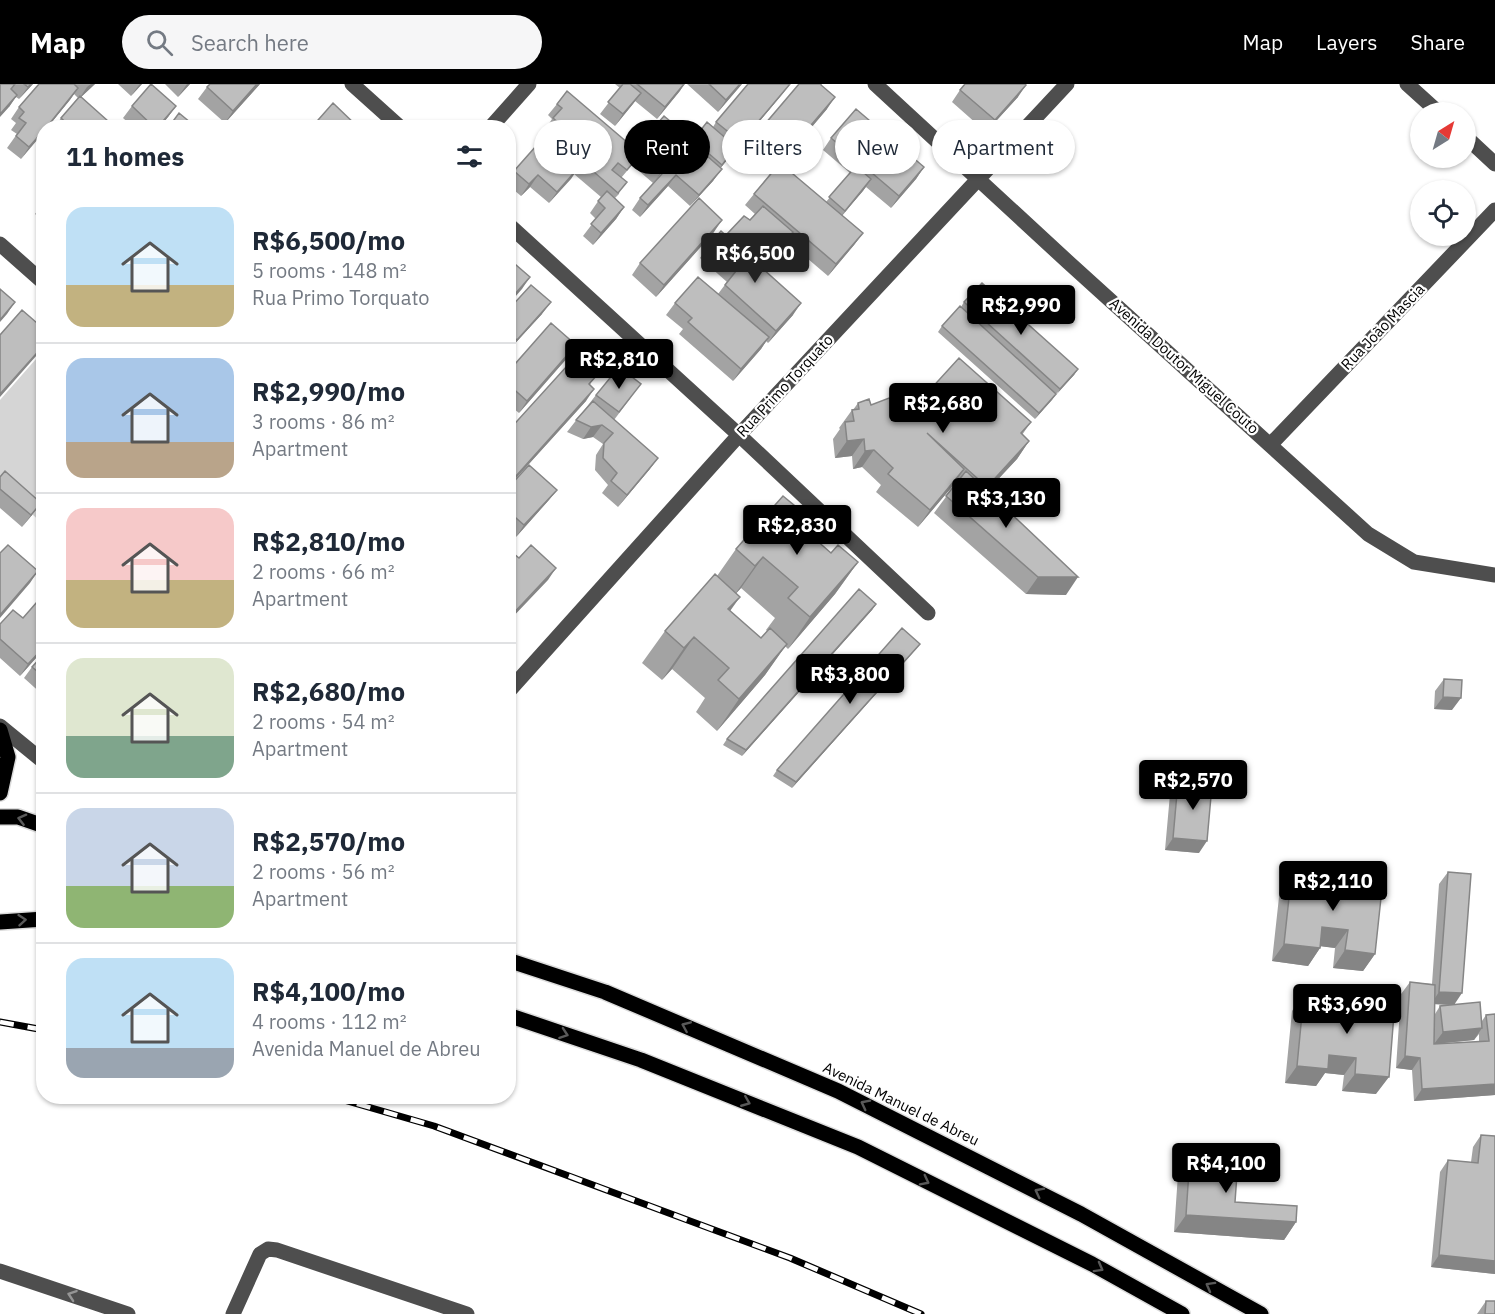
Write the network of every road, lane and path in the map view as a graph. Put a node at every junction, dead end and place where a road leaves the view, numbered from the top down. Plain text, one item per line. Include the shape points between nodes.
1 (352, 84) edge
2 (529, 84) edge
3 (875, 84) edge
4 (1067, 84) edge
5 (1407, 84) edge
6 (1427, 102) edge
7 (392, 120) edge
8 (497, 120) edge
9 (1476, 146) edge
10 (1495, 164) edge
11 (979, 179) junction
12 (1495, 210) edge
13 (516, 231) edge
14 (0, 244) edge
15 (36, 276) edge
16 (739, 435) junction
17 (1271, 444) junction
18 (1494, 575) edge
19 (928, 613) dead end
20 (516, 683) edge
21 (0, 728) edge
22 (36, 756) edge
23 (0, 793) edge
24 (0, 817) edge
25 (36, 823) edge
26 (36, 920) edge
27 (0, 922) edge
28 (516, 963) edge
29 (516, 1018) edge
30 (0, 1271) edge
31 (128, 1314) edge
32 (233, 1314) edge
33 (467, 1314) edge
34 (1182, 1314) edge
35 (1261, 1314) edge

1 - 7 street
2 - 8 street
3 - 11 street, Avenida Doutor Miguel Couto
4 - 11 street, Rua Primo Torquato
5 - 6 street
9 - 10 street
11 - 16 street, Rua Primo Torquato
11 - 17 street, Avenida Doutor Miguel Couto
12 - 17 street, Rua João Mascia
13 - 16 street
14 - 15 street
16 - 19 street
16 - 20 street, Rua Primo Torquato
17 - 18 street, Avenida Doutor Miguel Couto via 1368,534 1414,562
21 - 22 street
21 - 23 main road via 8,757
25 -> 24 main road via 18,817
27 -> 26 main road
35 -> 28 main road, Avenida Manuel de Abreu via 1081,1214 838,1091 605,992
29 -> 34 main road via 641,1060 858,1147 1092,1264
31 -> 30 street
32 - 33 street via 260,1254 268,1249

